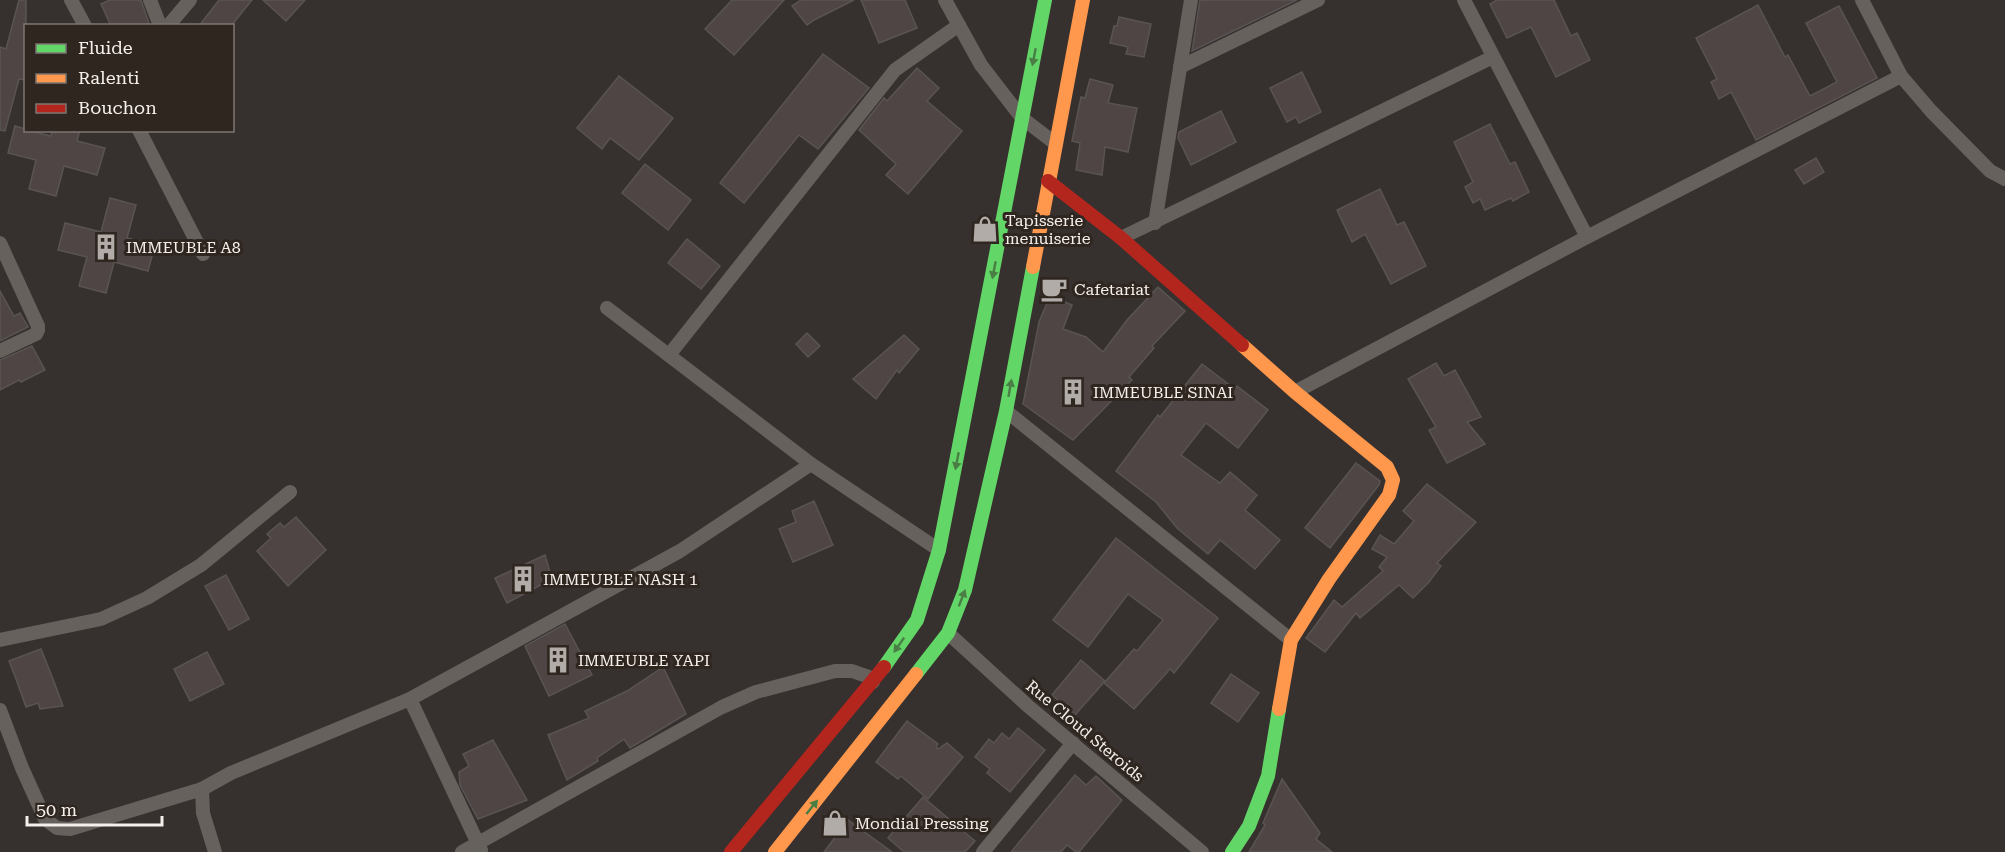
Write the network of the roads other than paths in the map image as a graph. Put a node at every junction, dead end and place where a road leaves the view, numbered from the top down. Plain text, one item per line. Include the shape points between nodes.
1 (71, 0) edge
2 (150, 0) edge
3 (190, 0) edge
4 (945, 0) edge
5 (1045, 0) edge
6 (1083, 0) edge
7 (1191, 0) edge
8 (1318, 0) edge
9 (1464, 0) edge
10 (1862, 0) edge
11 (84, 24) edge
12 (160, 24) edge
13 (170, 24) edge
14 (959, 25) junction
15 (1493, 57) junction
16 (1180, 67) junction
17 (1901, 76) junction
18 (1022, 118) junction
19 (140, 132) edge
20 (1056, 144) junction
21 (2005, 179) edge
22 (1048, 181) junction
23 (1155, 223) junction
24 (1587, 237) junction
25 (1121, 238) junction
26 (0, 244) edge
27 (203, 254) dead end
28 (607, 308) dead end
29 (0, 351) edge
30 (669, 356) junction
31 (1295, 392) junction
32 (1006, 411) junction
33 (811, 464) junction
34 (290, 492) dead end
35 (939, 550) junction
36 (948, 633) junction
37 (0, 640) edge
38 (1291, 640) junction
39 (873, 682) junction
40 (410, 699) junction
41 (0, 710) edge
42 (1073, 743) junction
43 (202, 789) junction
44 (480, 848) edge
45 (215, 852) edge
46 (462, 852) edge
47 (731, 852) edge
48 (775, 852) edge
49 (983, 852) edge
50 (1202, 852) edge
51 (1233, 852) edge

1 - 11 street
2 - 12 street
3 - 13 street
4 - 14 street
5 -> 18 main road
6 - 20 main road
7 - 16 street
8 - 16 street
9 - 15 street
10 - 17 street
14 - 18 street via 981,65
14 - 30 street via 895,70
15 - 23 street
15 - 24 street
16 - 23 street
17 - 21 street via 1990,171
17 - 24 street
18 - 20 street
18 -> 35 main road
19 - 27 street
20 - 22 main road
22 - 25 main road
32 -> 22 main road
23 - 25 street
24 - 31 street
25 - 31 main road
26 - 29 street via 38,330
28 - 30 street
30 - 33 street
31 - 38 main road via 1387,467 1393,480 1389,495
36 -> 32 main road via 965,590
32 - 38 street
33 - 35 street
33 - 40 street via 680,551
34 - 37 street via 201,566 147,598 101,619
35 -> 39 main road via 917,620
36 - 42 street, Rue Cloud Steroids
48 -> 36 main road
38 - 51 main road via 1268,776 1250,826
39 - 44 street via 872,678 852,671 835,671 756,692 722,707
39 - 47 main road
40 - 43 street via 231,773
40 - 44 street
41 - 43 street via 45,819 57,828 70,829
42 - 49 street
42 - 50 street, Rue Cloud Steroids
43 - 45 street via 203,813
44 - 46 street

